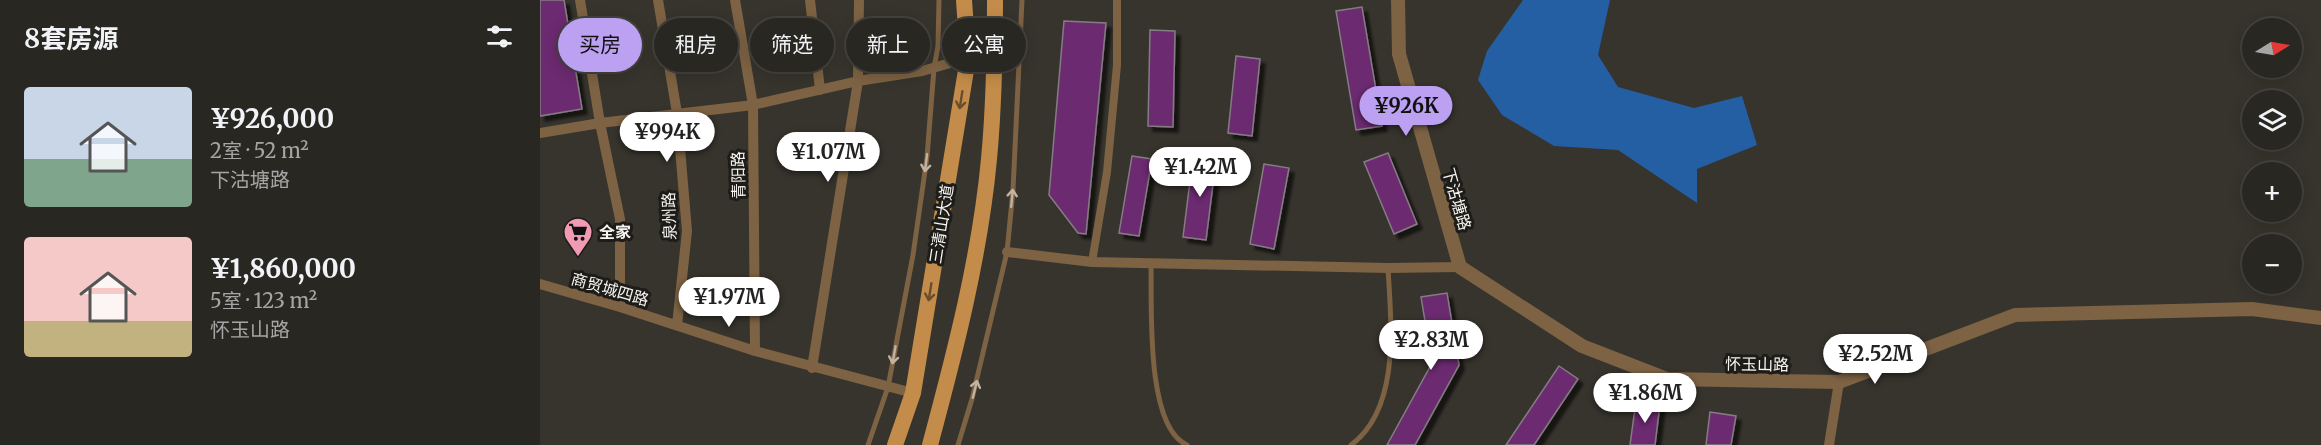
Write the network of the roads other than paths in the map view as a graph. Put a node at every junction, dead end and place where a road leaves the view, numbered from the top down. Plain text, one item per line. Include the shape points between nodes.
1 (580, 0) edge
2 (658, 0) edge
3 (735, 0) edge
4 (810, 0) edge
5 (859, 0) edge
6 (939, 0) edge
7 (964, 0) edge
8 (995, 0) edge
9 (1022, 0) edge
10 (1117, 0) edge
11 (1398, 0) edge
12 (965, 18) edge
13 (995, 18) edge
14 (942, 66) edge
15 (934, 68) junction
16 (966, 72) edge
17 (995, 72) edge
18 (858, 81) junction
19 (820, 90) junction
20 (753, 105) junction
21 (677, 113) junction
22 (600, 123) junction
23 (540, 133) edge
24 (1007, 252) junction
25 (1092, 262) junction
26 (1151, 263) junction
27 (1460, 267) junction
28 (1388, 268) junction
29 (540, 284) edge
30 (620, 307) junction
31 (2321, 318) edge
32 (677, 325) junction
33 (755, 351) junction
34 (812, 368) junction
35 (1839, 382) junction
36 (888, 387) junction
37 (913, 393) junction
38 (868, 445) edge
39 (895, 445) edge
40 (930, 445) edge
41 (958, 445) edge
42 (1187, 445) edge
43 (1351, 445) edge
44 (1829, 445) edge

1 - 22 street
2 - 21 street, 泉州路
3 - 20 street, 青阳路
4 - 19 street
5 - 18 street
6 - 15 lane via 939,46
7 - 12 main road, 三清山大道
8 - 13 main road
24 -> 9 lane
10 - 25 street via 1117,65 1107,172
11 - 27 street, 下沽塘路 via 1399,54
14 - 15 street
15 - 18 street
15 -> 36 lane via 913,255
16 -> 37 main road, 三清山大道
17 - 40 main road via 989,161 977,249
18 - 19 street
18 - 34 street
19 - 20 street
20 - 21 street
20 - 33 street, 青阳路
21 - 22 street
21 - 32 street, 泉州路 via 687,231
22 - 23 street
22 - 30 street via 620,219
24 - 25 street
41 -> 24 lane
25 - 26 street
26 - 28 street
26 - 42 lane via 1155,385 1166,423 1179,442
27 - 28 street
27 - 35 street, 怀玉山路 via 1582,346 1667,379
28 - 43 lane via 1390,372 1380,406 1360,439
29 - 30 street, 商贸城四路
30 - 32 street, 商贸城四路
31 - 35 street, 怀玉山路 via 2252,309 2015,315
32 - 33 street, 商贸城四路
33 - 34 street, 商贸城四路
34 - 36 street, 商贸城四路
35 - 44 street
36 - 37 street, 商贸城四路
36 - 38 lane
37 - 39 main road, 三清山大道

